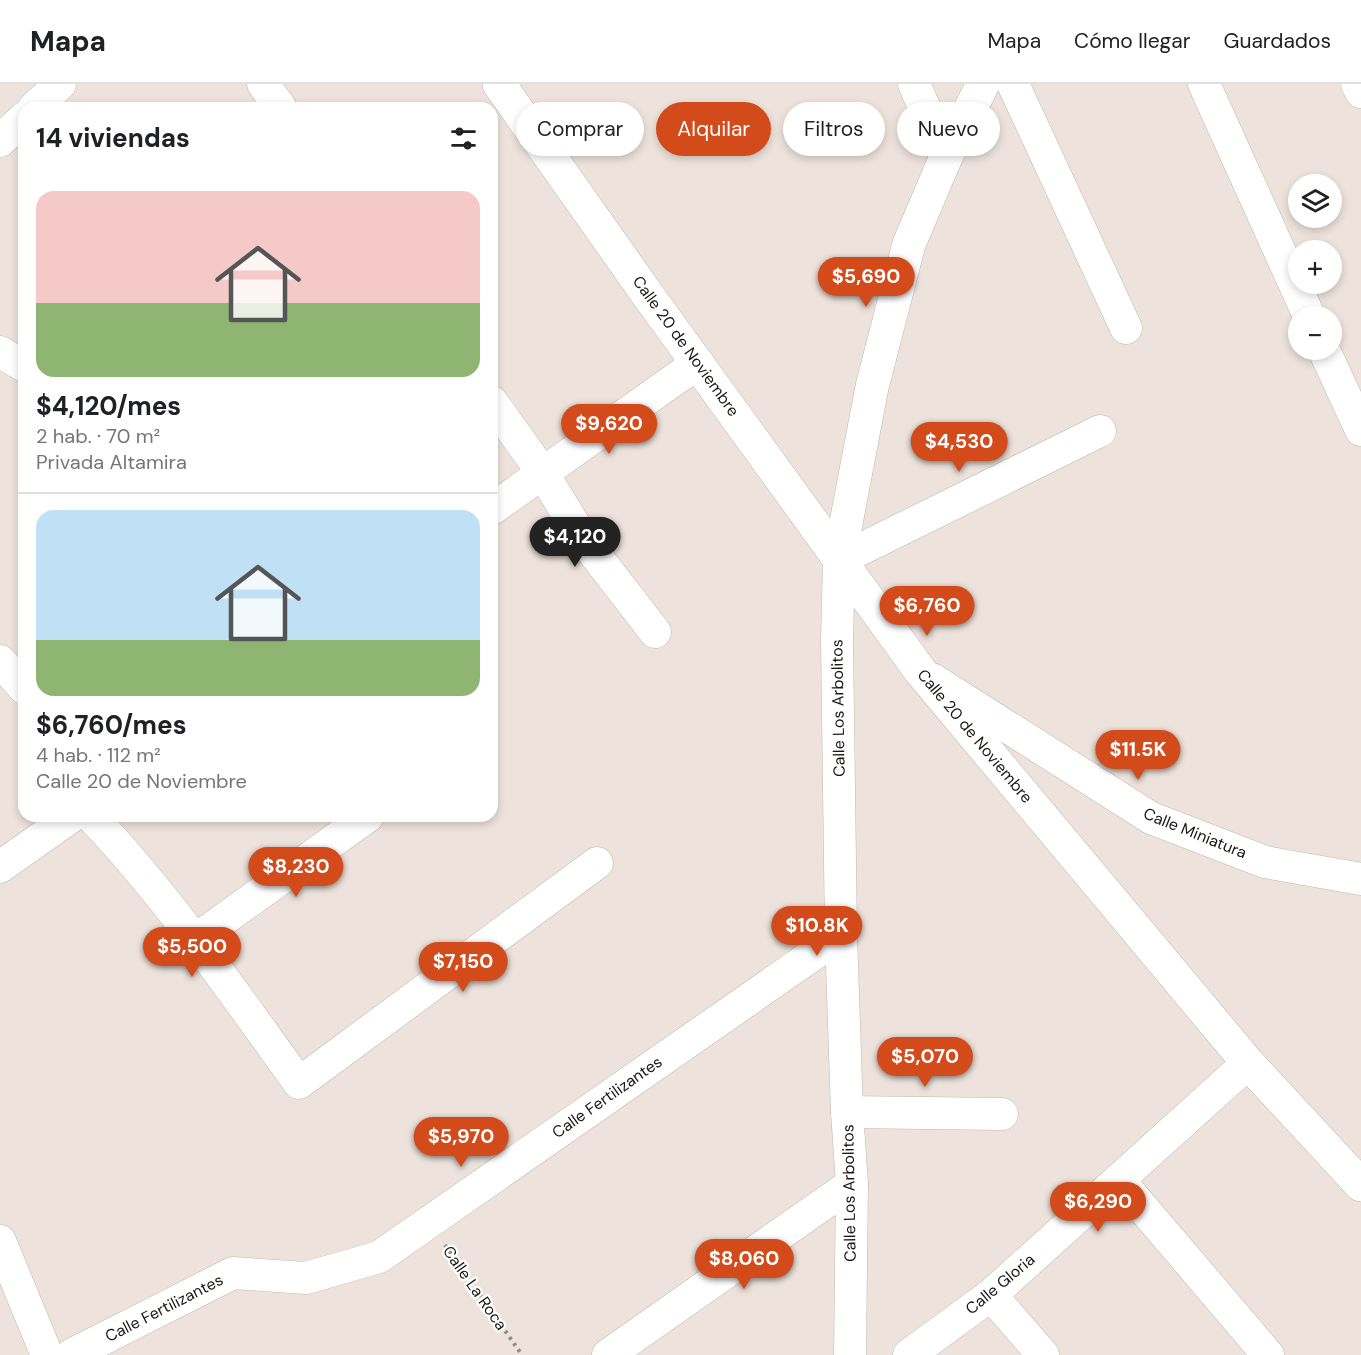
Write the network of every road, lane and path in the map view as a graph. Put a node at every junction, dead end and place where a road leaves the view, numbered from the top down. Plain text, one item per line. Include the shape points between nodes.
1 (60, 84) edge
2 (263, 84) edge
3 (499, 84) edge
4 (914, 84) edge
5 (982, 84) edge
6 (1013, 84) edge
7 (1204, 84) edge
8 (1357, 84) edge
9 (1361, 92) edge
10 (40, 102) edge
11 (276, 102) edge
12 (18, 124) edge
13 (0, 141) edge
14 (946, 157) junction
15 (1304, 306) edge
16 (1126, 328) dead end
17 (0, 351) edge
18 (1329, 360) edge
19 (18, 362) edge
20 (698, 363) junction
21 (498, 410) edge
22 (1361, 430) edge
23 (1100, 431) dead end
24 (542, 472) junction
25 (498, 505) edge
26 (839, 560) junction
27 (656, 632) dead end
28 (0, 661) edge
29 (921, 672) junction
30 (18, 681) edge
31 (64, 822) edge
32 (97, 822) edge
33 (360, 822) edge
34 (597, 863) dead end
35 (0, 867) edge
36 (1361, 879) edge
37 (841, 935) junction
38 (195, 940) junction
39 (1248, 1063) junction
40 (847, 1112) junction
41 (1002, 1114) dead end
42 (1119, 1180) junction
43 (852, 1184) junction
44 (1361, 1185) edge
45 (428, 1221) junction
46 (0, 1241) edge
47 (991, 1295) junction
48 (47, 1355) edge
49 (71, 1355) edge
50 (522, 1355) edge
51 (608, 1355) edge
52 (850, 1355) edge
53 (909, 1355) edge
54 (1043, 1355) edge
55 (1268, 1355) edge

1 - 10 street
2 - 11 street
3 - 20 main road, Calle 20 de Noviembre
4 - 14 street
5 - 14 main road, Calle Los Arbolitos
6 - 16 street
7 - 15 street
8 - 9 street
12 - 13 street
14 - 26 main road, Calle Los Arbolitos via 909,244 872,387
17 - 19 street
18 - 22 street
20 - 24 street
20 - 26 main road, Calle 20 de Noviembre
21 - 24 street
23 - 26 street
24 - 25 street
24 - 27 street via 583,539
26 - 29 main road, Calle 20 de Noviembre
26 - 37 street, Calle Los Arbolitos
28 - 30 street
29 - 36 street, Calle Miniatura via 1151,818 1265,862
29 - 39 main road, Calle 20 de Noviembre
31 - 35 street
32 - 38 street
33 - 38 street
34 - 38 street via 299,1083
37 - 40 street, Calle Los Arbolitos
37 - 45 street, Calle Fertilizantes
39 - 42 street, Calle Gloria
39 - 44 main road, Calle 20 de Noviembre
40 - 41 street
40 - 43 street, Calle Los Arbolitos
42 - 47 street, Calle Gloria
42 - 55 street
43 - 51 street
43 - 52 street, Calle Los Arbolitos
45 - 49 street, Calle Fertilizantes via 379,1257 306,1278 233,1273
45 - 50 path, Calle La Roca
46 - 48 street
47 - 53 street, Calle Gloria
47 - 54 street

